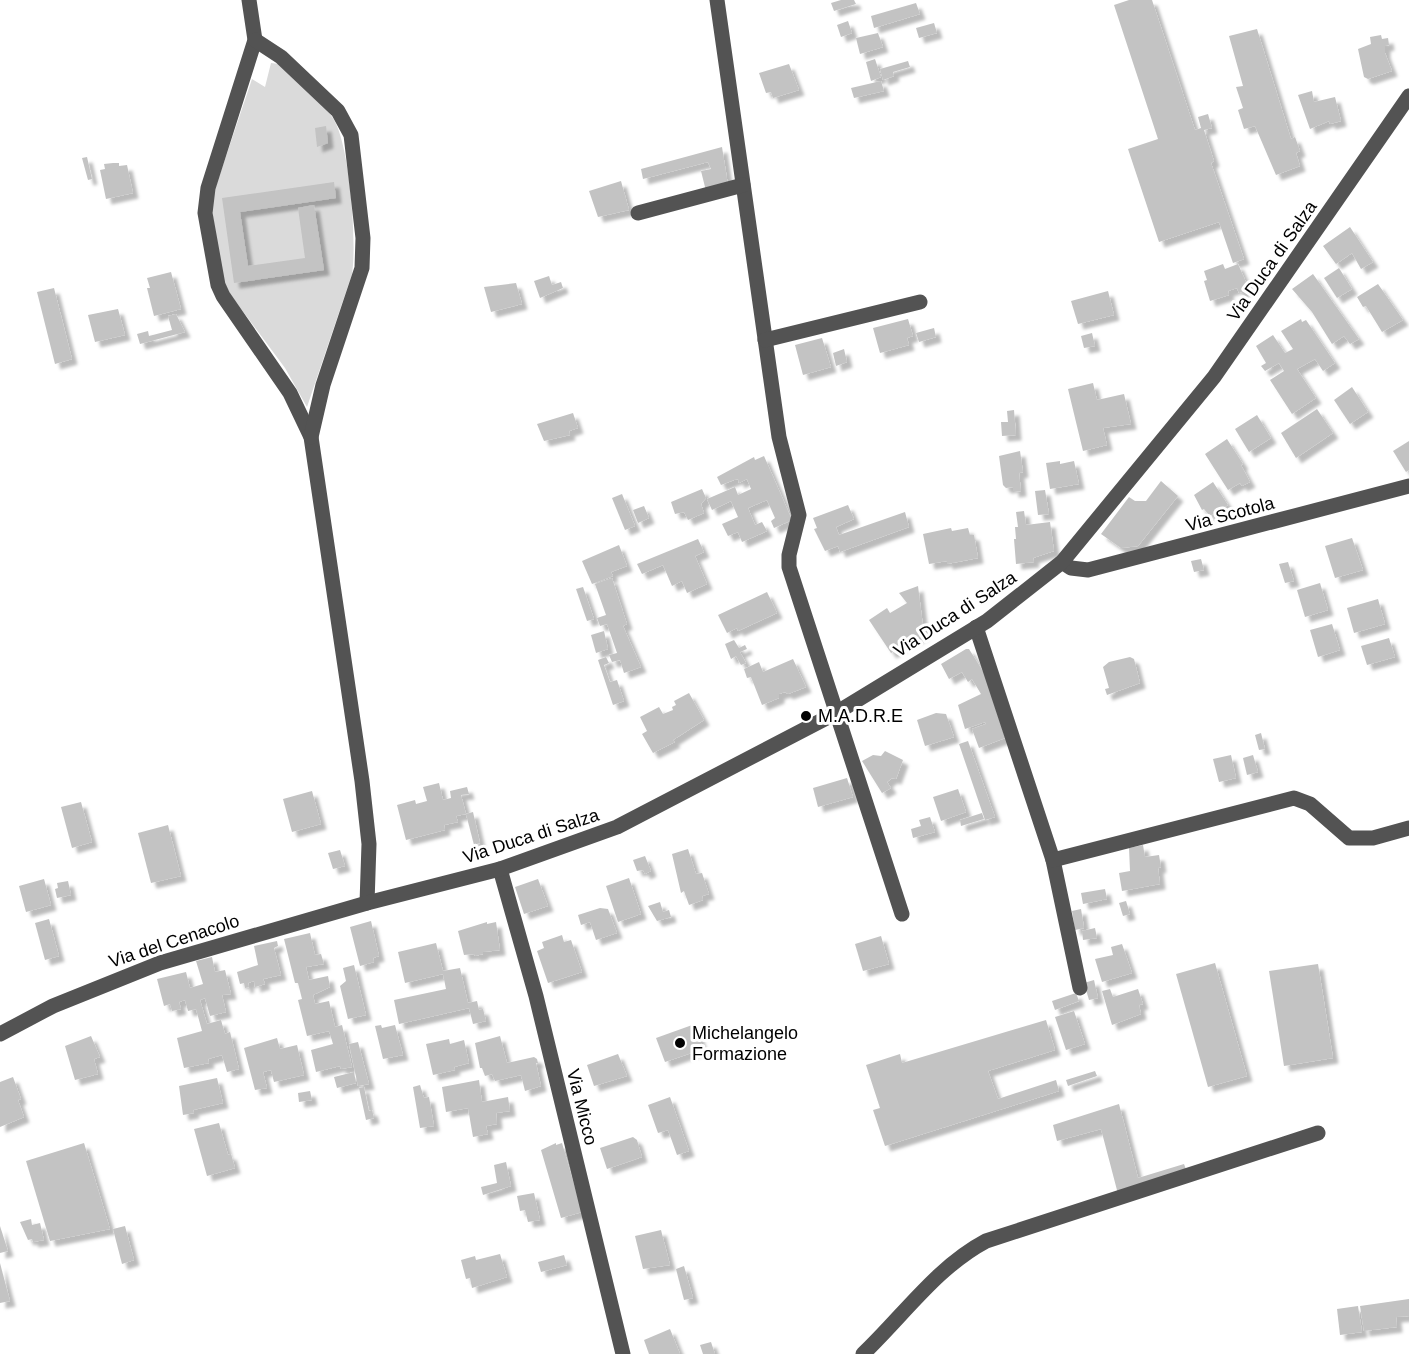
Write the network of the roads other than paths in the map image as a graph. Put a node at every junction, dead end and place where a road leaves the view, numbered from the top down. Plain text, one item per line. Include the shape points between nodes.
1 (249, 0) edge
2 (717, 0) edge
3 (255, 40) junction
4 (1409, 96) edge
5 (743, 185) junction
6 (638, 213) dead end
7 (920, 302) dead end
8 (765, 340) junction
9 (311, 437) junction
10 (1409, 486) edge
11 (1062, 562) junction
12 (976, 627) junction
13 (836, 713) junction
14 (1409, 828) edge
15 (1053, 860) junction
16 (500, 869) junction
17 (367, 903) junction
18 (902, 914) dead end
19 (1080, 988) dead end
20 (0, 1034) edge
21 (1318, 1133) dead end
22 (623, 1354) edge
23 (863, 1354) edge

1 - 3 street
2 - 5 street
3 - 9 street via 208,188 208,241 223,297 290,393
3 - 9 street via 281,57 338,111 351,135 363,238 362,268 323,385
4 - 11 street, Via Duca di Salza via 1214,377
5 - 6 street
5 - 8 street
7 - 8 street
8 - 13 street via 779,437 799,515 789,567
9 - 17 street via 362,781 369,844
10 - 11 street, Via Scotola via 1088,570 1071,568
11 - 12 street, Via Duca di Salza
12 - 13 street, Via Duca di Salza
12 - 15 street
13 - 16 street, Via Duca di Salza via 617,827
13 - 18 street
14 - 15 street via 1373,838 1349,838 1310,804 1294,798
15 - 19 street
16 - 17 street, Via Duca di Salza
16 - 22 street, Via Micco via 536,996
17 - 20 street, Via del Cenacolo via 160,963 53,1006
21 - 23 street via 986,1241 947,1267

